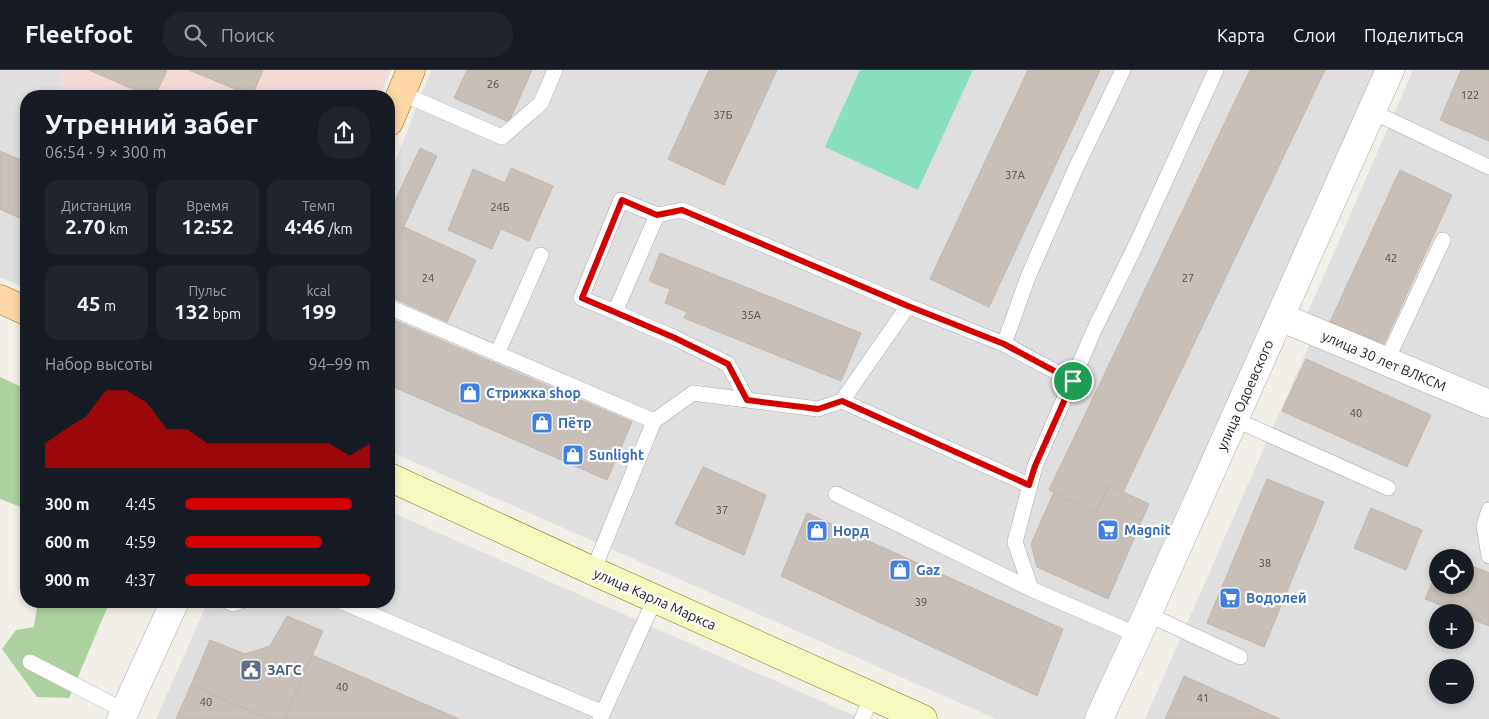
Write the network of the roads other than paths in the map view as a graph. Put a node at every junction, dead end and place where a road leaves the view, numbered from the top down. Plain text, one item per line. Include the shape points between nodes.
1 (555, 70) edge
2 (1123, 70) edge
3 (1216, 70) edge
4 (1390, 70) edge
5 (406, 82) edge
6 (395, 108) edge
7 (1373, 112) junction
8 (1489, 167) edge
9 (657, 215) junction
10 (1443, 240) dead end
11 (541, 256) dead end
12 (0, 299) edge
13 (908, 306) junction
14 (20, 308) edge
15 (395, 310) edge
16 (615, 312) junction
17 (1280, 317) junction
18 (1004, 344) junction
19 (498, 354) junction
20 (1386, 362) junction
21 (1073, 381) junction
22 (747, 400) junction
23 (842, 401) junction
24 (1489, 404) edge
25 (1234, 419) junction
26 (654, 421) junction
27 (395, 479) edge
28 (1029, 485) junction
29 (1388, 488) dead end
30 (836, 494) dead end
31 (1489, 510) edge
32 (1489, 556) edge
33 (593, 571) junction
34 (1031, 589) junction
35 (655, 599) junction
36 (172, 608) edge
37 (356, 608) edge
38 (1143, 624) junction
39 (1240, 657) dead end
40 (30, 662) dead end
41 (867, 708) edge
42 (123, 715) edge
43 (601, 716) edge
44 (923, 719) edge
45 (1099, 719) edge

1 - 5 lane via 541,103 502,136
2 - 18 lane via 1028,277
3 - 21 lane
4 - 7 street, улица Одоевского
5 - 6 main road
7 - 8 lane
7 - 17 street, улица Одоевского
9 - 13 lane via 682,210
9 - 16 lane
9 - 16 lane via 622,200 582,298
10 - 20 lane
11 - 19 lane
12 - 14 main road
13 - 18 lane
13 - 23 lane
15 - 19 lane
16 - 22 lane via 728,364
17 - 20 street, улица 30 лет ВЛКСМ
17 - 25 street, улица Одоевского
18 - 21 lane
19 - 26 lane
20 - 24 street, улица 30 лет ВЛКСМ
21 - 28 lane
22 - 23 lane via 818,409
22 - 26 lane via 693,393
23 - 28 lane
25 - 29 lane
25 - 38 street, улица Одоевского
26 - 33 lane
27 - 33 main road, улица Карла Маркса
28 - 34 lane via 1015,542
30 - 34 lane
31 - 32 lane via 1484,526
33 - 35 main road, улица Карла Маркса
34 - 38 lane
35 - 41 main road, улица Карла Маркса
35 - 43 lane
36 - 42 street
37 - 43 lane
38 - 39 lane
38 - 45 street, улица Одоевского
40 - 42 lane
41 - 44 main road, улица Карла Маркса

